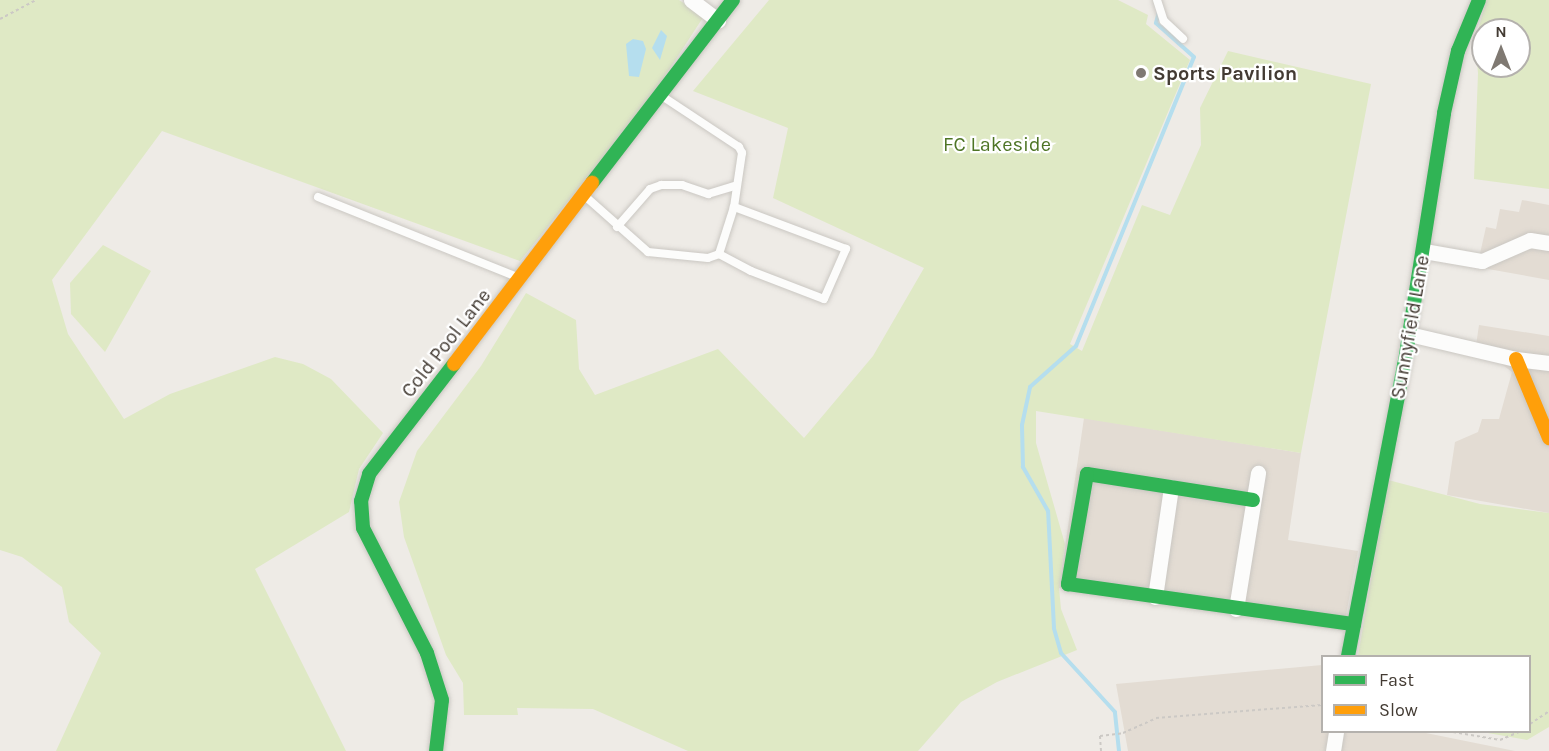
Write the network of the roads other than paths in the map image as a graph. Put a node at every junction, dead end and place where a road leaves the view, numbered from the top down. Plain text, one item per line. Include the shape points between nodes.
1 (690, 0) edge
2 (733, 0) edge
3 (1157, 0) edge
4 (1479, 0) edge
5 (718, 20) junction
6 (1183, 39) dead end
7 (662, 96) junction
8 (735, 186) junction
9 (585, 196) junction
10 (318, 197) dead end
11 (734, 207) junction
12 (617, 226) junction
13 (1549, 243) edge
14 (1424, 251) junction
15 (719, 254) junction
16 (520, 278) junction
17 (1409, 334) junction
18 (1516, 359) junction
19 (1549, 363) edge
20 (1549, 438) edge
21 (1258, 473) dead end
22 (1171, 487) junction
23 (1253, 500) junction
24 (1155, 597) junction
25 (1236, 609) junction
26 (1354, 624) junction
27 (1348, 655) edge
28 (1336, 733) edge
29 (436, 751) edge
30 (1333, 751) edge

1 - 5 street
2 - 5 street, Cold Pool Lane
3 - 6 lane via 1164,21
4 - 14 street, Sunnyfield Lane via 1458,51 1444,113
5 - 7 street, Cold Pool Lane
7 - 8 lane via 739,147 742,153
7 - 9 street, Cold Pool Lane
8 - 11 lane
8 - 12 lane via 708,194 682,185 661,185 650,189
9 - 12 lane
9 - 16 street, Cold Pool Lane
10 - 16 lane
11 - 15 lane
11 - 15 lane via 846,249 824,299
12 - 15 lane via 648,252 708,258
13 - 14 street via 1530,240 1482,261
14 - 17 street, Sunnyfield Lane
16 - 29 street, Cold Pool Lane via 369,474 362,501 363,528 426,653 442,700
17 - 18 street
17 - 26 street, Sunnyfield Lane
18 - 19 street
18 - 20 street
21 - 23 street
22 - 23 street
22 - 24 street
22 - 24 street via 1087,474 1068,584
23 - 25 street
24 - 25 street
25 - 26 street
26 - 27 street, Sunnyfield Lane
28 - 30 street

